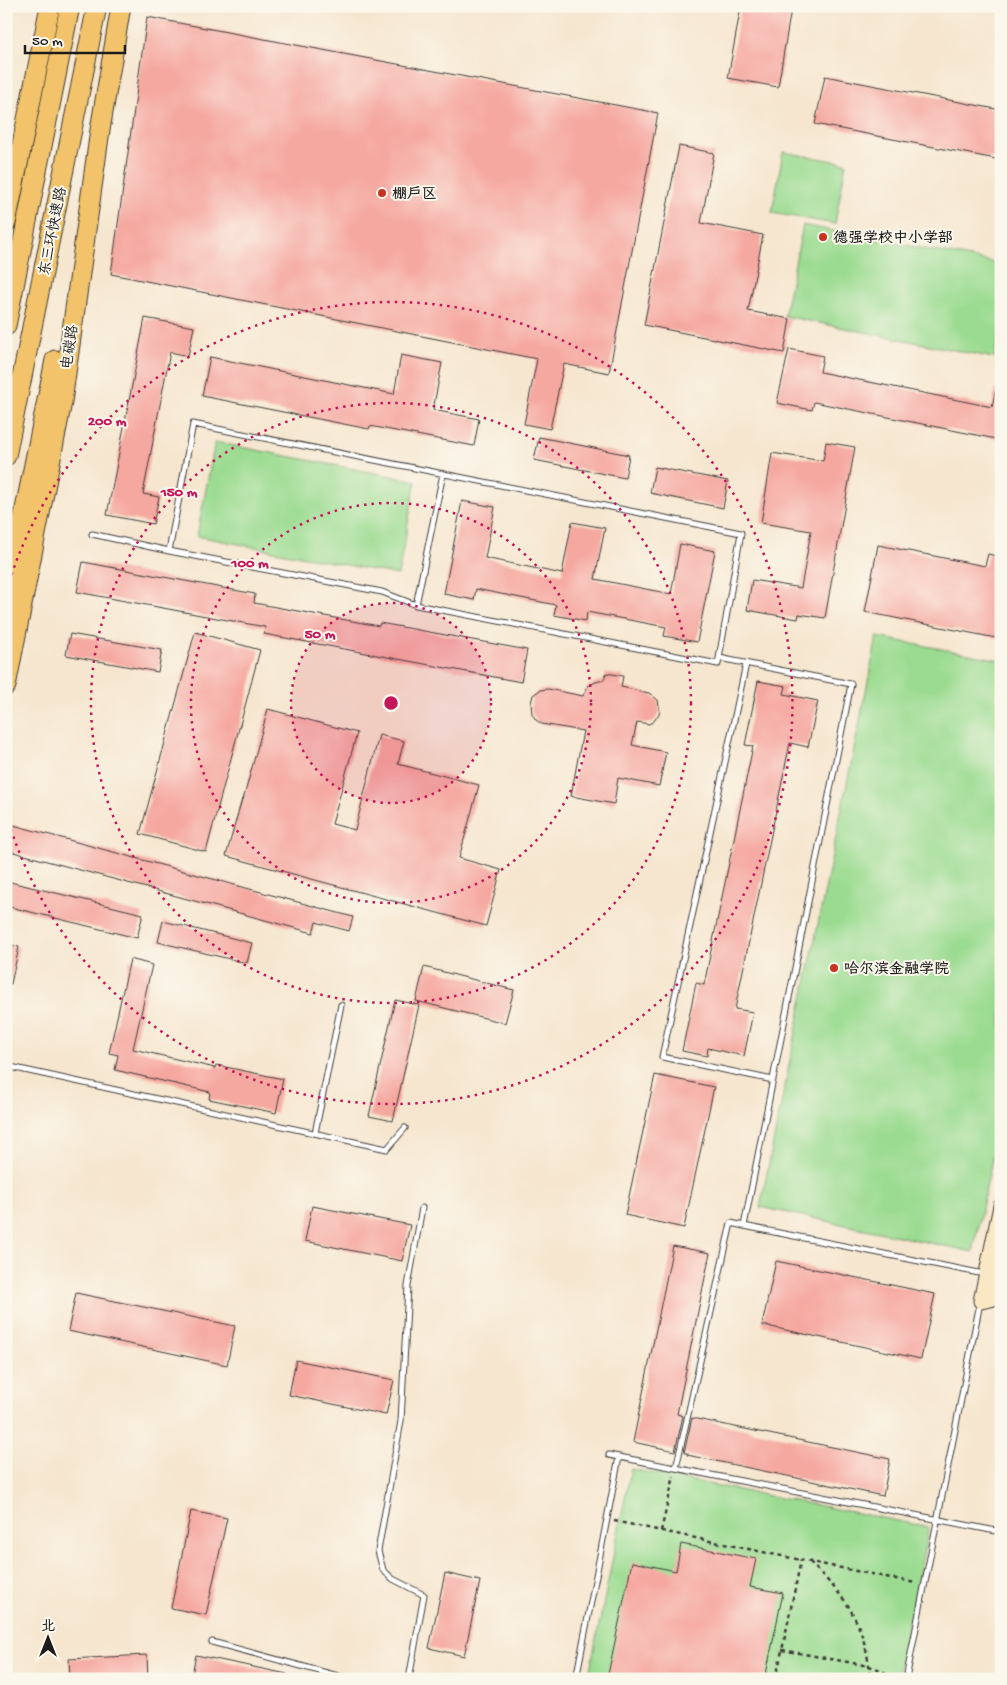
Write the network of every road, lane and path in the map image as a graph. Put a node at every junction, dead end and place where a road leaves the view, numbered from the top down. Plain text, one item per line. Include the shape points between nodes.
1 (50, 6) edge
2 (70, 6) edge
3 (97, 6) edge
4 (121, 6) edge
5 (100, 130) junction
6 (6, 223) edge
7 (6, 326) edge
8 (6, 456) edge
9 (443, 474) junction
10 (92, 534) dead end
11 (168, 551) junction
12 (6, 604) edge
13 (416, 606) junction
14 (718, 658) junction
15 (746, 664) junction
16 (6, 686) edge
17 (341, 1005) dead end
18 (6, 1066) edge
19 (773, 1080) junction
20 (405, 1128) dead end
21 (315, 1133) junction
22 (1001, 1206) edge
23 (422, 1208) dead end
24 (744, 1226) junction
25 (1001, 1252) edge
26 (986, 1274) junction
27 (981, 1300) junction
28 (609, 1455) dead end
29 (619, 1457) junction
30 (676, 1468) junction
31 (607, 1520) junction
32 (662, 1531) junction
33 (1001, 1532) edge
34 (801, 1560) junction
35 (810, 1562) junction
36 (924, 1584) junction
37 (212, 1642) dead end
38 (782, 1650) junction
39 (869, 1666) junction
40 (349, 1679) edge
41 (408, 1679) edge
42 (576, 1679) edge
43 (776, 1679) edge
44 (870, 1679) edge
45 (894, 1679) edge
46 (906, 1679) edge

1 - 6 highway
2 - 7 highway, 东三环快速路
3 - 8 highway, 东三环快速路
4 - 5 highway, 电碳路
5 - 12 highway
5 - 16 highway, 电碳路 via 62,402
9 - 11 lane via 193,424
9 - 13 lane
9 - 14 lane via 741,533
10 - 11 lane
11 - 13 lane via 382,592
13 - 14 lane via 718,664
14 - 15 lane
15 - 19 lane via 851,684
15 - 19 lane via 662,1057
17 - 21 lane
18 - 21 lane
19 - 24 lane
20 - 21 lane via 386,1149
22 - 26 street
23 - 41 lane via 408,1286 401,1421 378,1551 383,1570 424,1595
24 - 26 lane
24 - 30 lane via 730,1223
25 - 27 street via 991,1299
26 - 27 street
27 - 36 lane
28 - 29 lane
29 - 30 lane
29 - 31 lane
30 - 32 path
30 - 33 lane
31 - 32 path
31 - 42 lane
32 - 34 path
34 - 35 path
34 - 38 path
35 - 36 path
35 - 39 path via 850,1607 861,1633
36 - 46 lane
37 - 40 lane
38 - 39 path
38 - 43 path
39 - 44 path
39 - 45 path

